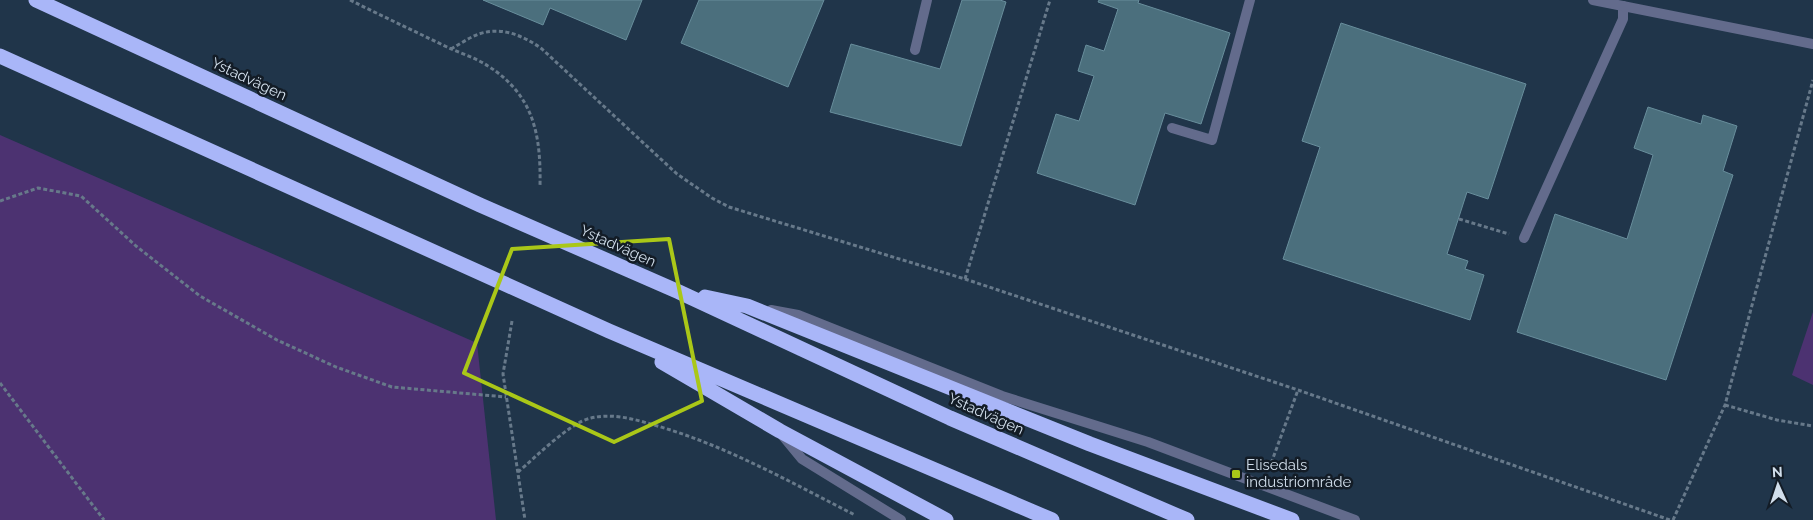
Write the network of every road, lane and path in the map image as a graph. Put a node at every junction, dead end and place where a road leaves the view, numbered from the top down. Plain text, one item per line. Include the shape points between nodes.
1 (36, 0) edge
2 (350, 0) edge
3 (927, 0) edge
4 (1050, 0) edge
5 (1250, 0) edge
6 (1593, 0) edge
7 (1623, 6) junction
8 (1813, 44) edge
9 (451, 49) junction
10 (916, 50) dead end
11 (0, 56) edge
12 (1813, 80) edge
13 (1172, 128) dead end
14 (540, 186) dead end
15 (0, 201) edge
16 (1459, 219) dead end
17 (1524, 238) joint
18 (965, 279) junction
19 (679, 292) junction
20 (747, 306) junction
21 (512, 321) dead end
22 (609, 330) junction
23 (0, 383) edge
24 (1298, 390) junction
25 (506, 397) junction
26 (1725, 406) junction
27 (1813, 426) edge
28 (780, 431) junction
29 (518, 472) junction
30 (1267, 474) dead end
31 (856, 516) dead end
32 (104, 520) edge
33 (525, 520) edge
34 (901, 520) edge
35 (946, 520) edge
36 (1052, 520) edge
37 (1187, 520) edge
38 (1292, 520) edge
39 (1356, 520) edge
40 (1672, 520) edge

1 - 19 highway, Ystadvägen via 480,205
2 - 9 path
3 - 10 street
4 - 18 path
5 - 13 street via 1212,140
6 - 7 street
7 - 8 street
7 - 17 street via 1623,19
9 - 14 path via 487,65 505,78 527,105 539,149
9 - 18 path via 479,34 495,31 528,39 677,174 712,198 729,207
11 - 22 highway
12 - 26 path
15 - 25 path via 38,188 81,196 136,246 200,296 277,340 336,367 392,387
16 - 17 path
18 - 24 path
19 - 20 highway
19 - 37 highway, Ystadvägen via 950,418
20 - 38 highway via 1090,444
20 - 39 street, Ystadvägen via 798,316 1002,396 1148,442
21 - 25 path via 503,374
22 - 28 highway
22 - 36 highway
23 - 32 path
24 - 30 path
24 - 40 path
25 - 29 path
26 - 27 path
26 - 40 path
28 - 34 street via 802,459
28 - 35 highway
29 - 31 path via 576,424 605,416 625,418 686,434 725,450
29 - 33 path

